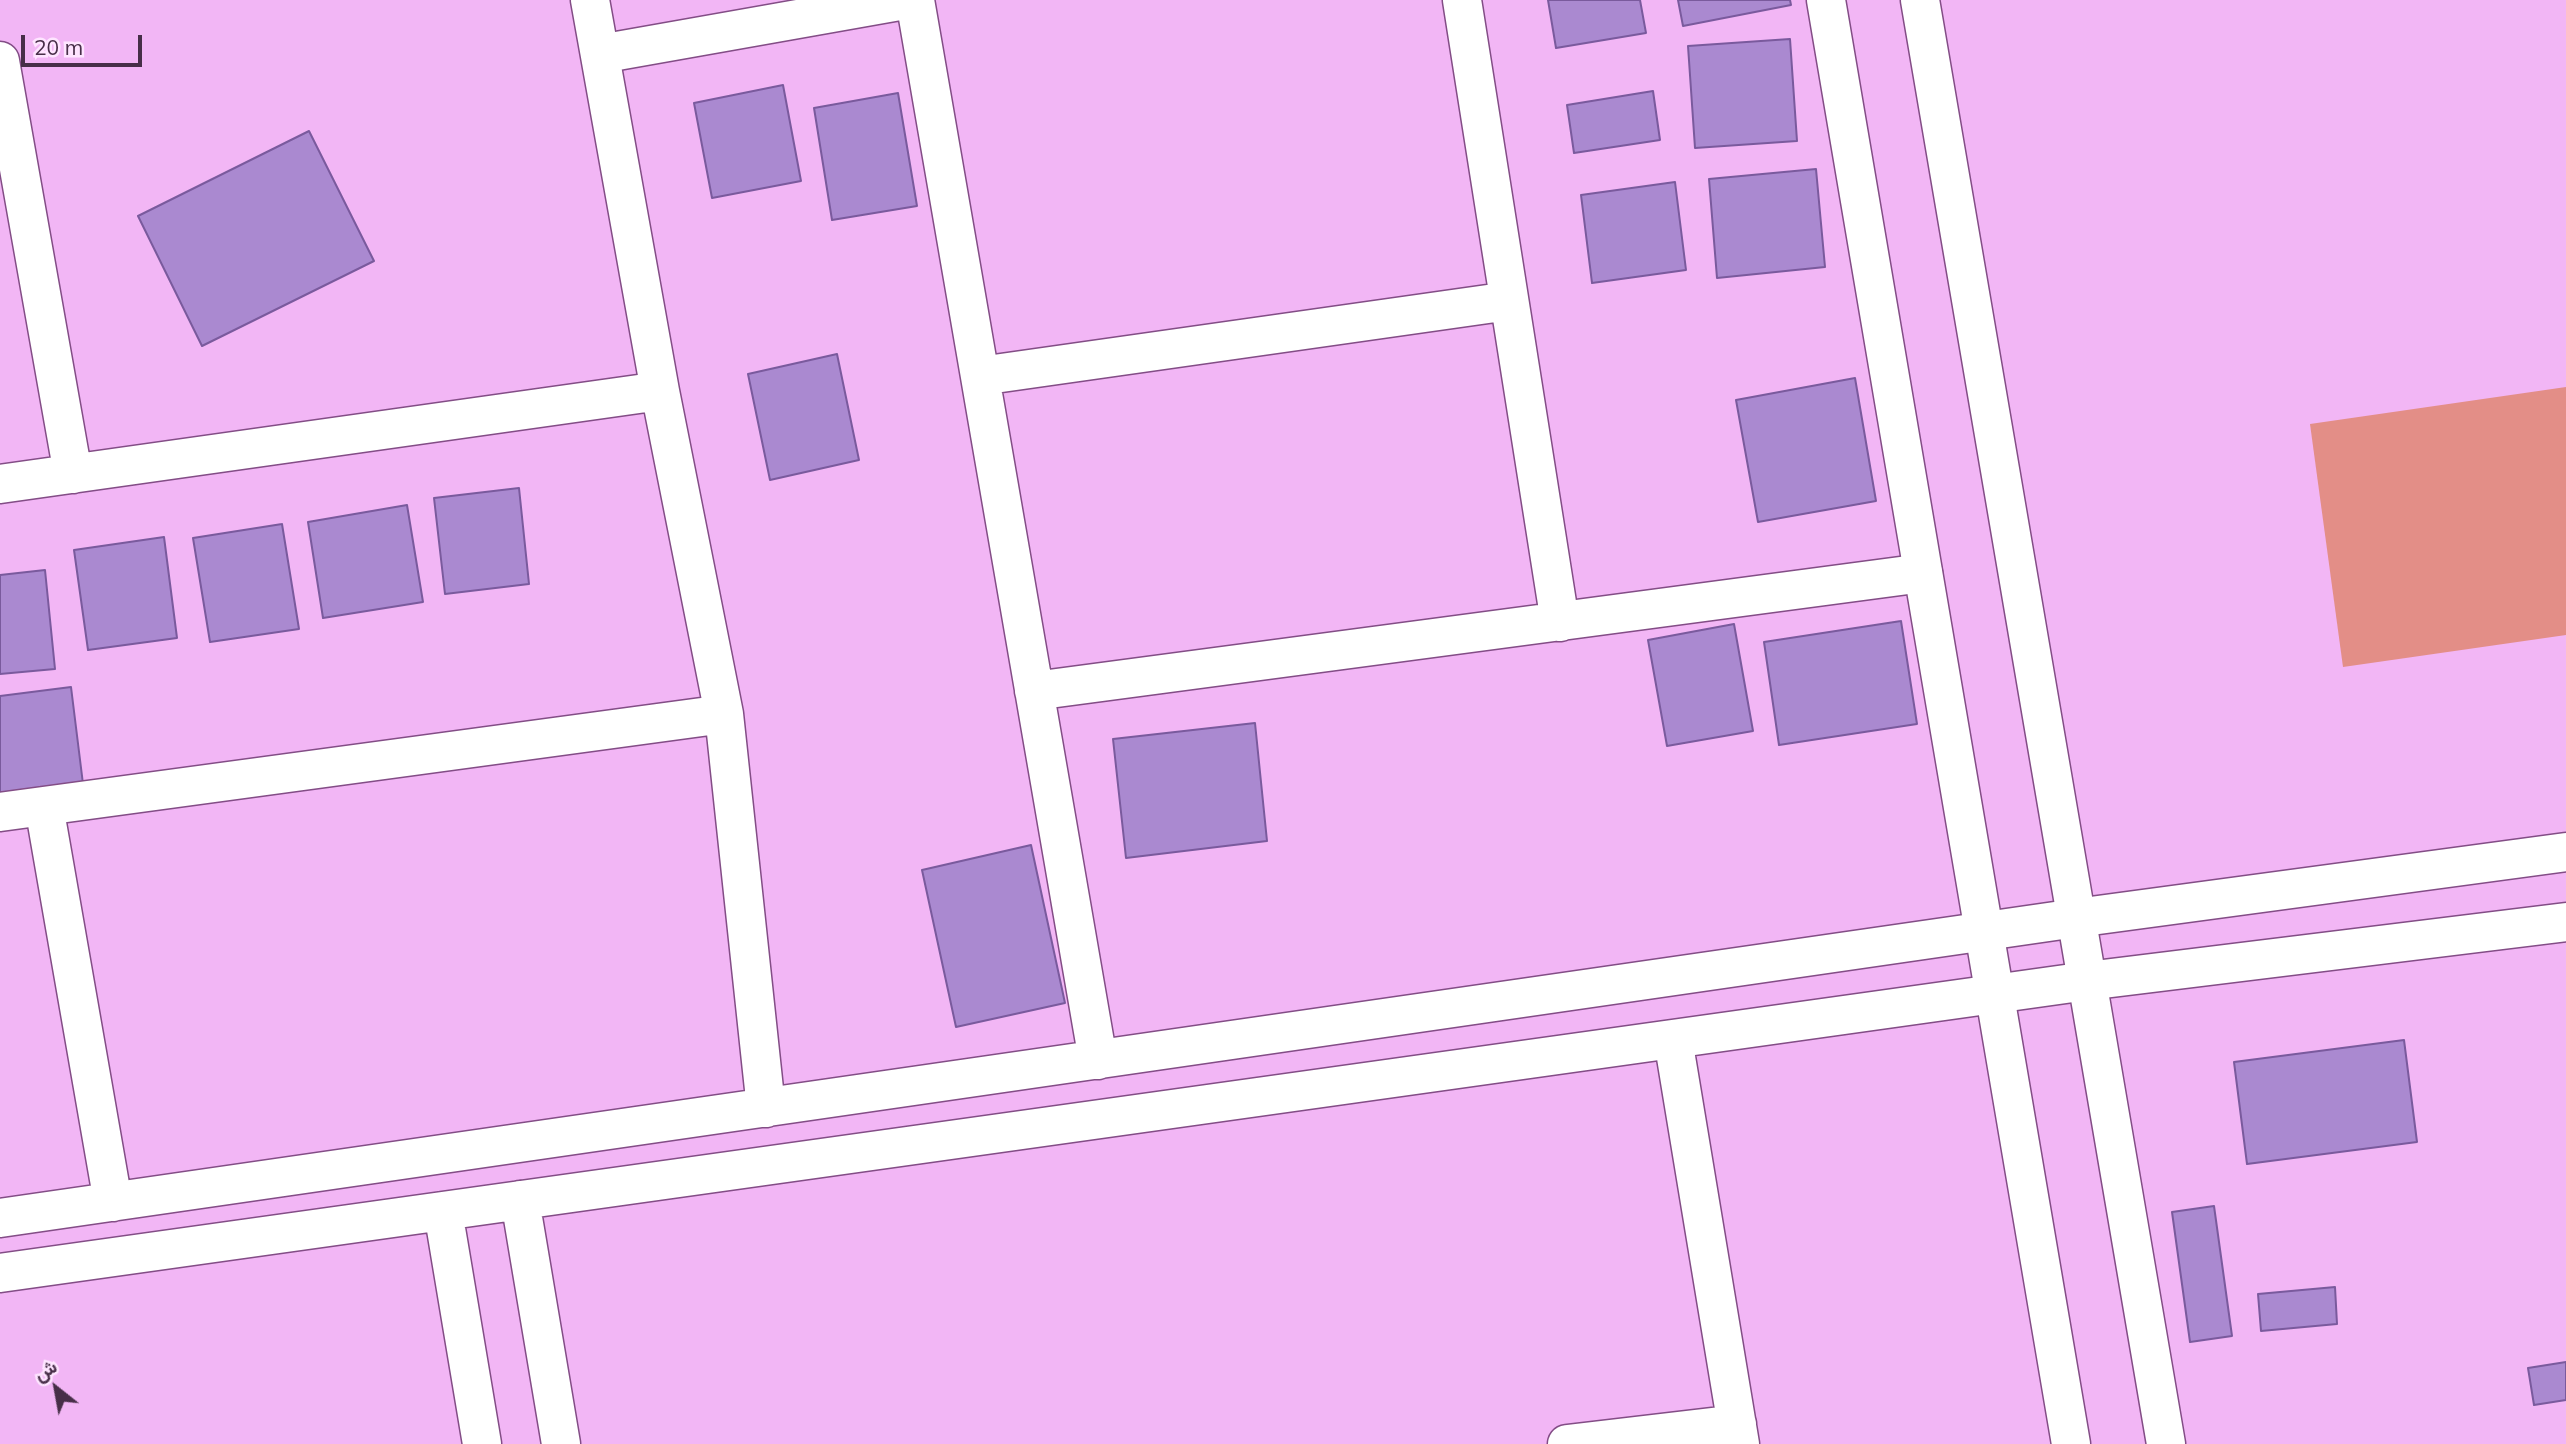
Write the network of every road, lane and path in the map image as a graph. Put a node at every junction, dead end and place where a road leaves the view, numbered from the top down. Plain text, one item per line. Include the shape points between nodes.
1 (590, 0) edge
2 (905, 0) edge
3 (915, 0) edge
4 (1462, 0) edge
5 (1826, 0) edge
6 (1920, 0) edge
7 (600, 54) junction
8 (0, 61) edge
9 (6, 125) edge
10 (1509, 301) junction
11 (980, 376) junction
12 (660, 391) junction
13 (73, 474) junction
14 (0, 484) edge
15 (1923, 573) junction
16 (1560, 622) junction
17 (1034, 691) junction
18 (724, 714) junction
19 (44, 806) junction
20 (0, 812) edge
21 (2566, 852) edge
22 (2076, 918) junction
23 (2566, 922) edge
24 (1984, 932) junction
25 (2087, 981) junction
26 (1994, 995) junction
27 (1673, 1039) junction
28 (1098, 1060) junction
29 (766, 1108) junction
30 (520, 1200) junction
31 (113, 1202) junction
32 (443, 1211) junction
33 (0, 1219) edge
34 (0, 1273) edge
35 (1739, 1434) edge
36 (482, 1444) edge
37 (561, 1444) edge
38 (1567, 1444) edge
39 (2071, 1444) edge
40 (2166, 1444) edge

1 - 7 street
2 - 7 street
3 - 11 street
4 - 10 street
5 - 15 street
6 - 22 street
7 - 12 street
8 - 9 street
9 - 13 street
10 - 11 street
10 - 16 street
11 - 17 street
12 - 13 street
12 - 18 street
13 - 14 street
15 - 16 street
15 - 24 street
16 - 17 street
17 - 28 street
18 - 19 street
18 - 29 street
19 - 20 street
19 - 31 street
21 - 22 street
22 - 24 street
22 - 25 street
23 - 25 street
24 - 26 street
24 - 28 street
25 - 26 street
25 - 40 street
26 - 27 street
26 - 39 street
27 - 30 street
27 - 35 street
28 - 29 street
29 - 31 street
30 - 32 street
30 - 37 street
31 - 33 street
32 - 34 street
32 - 36 street
35 - 38 street

